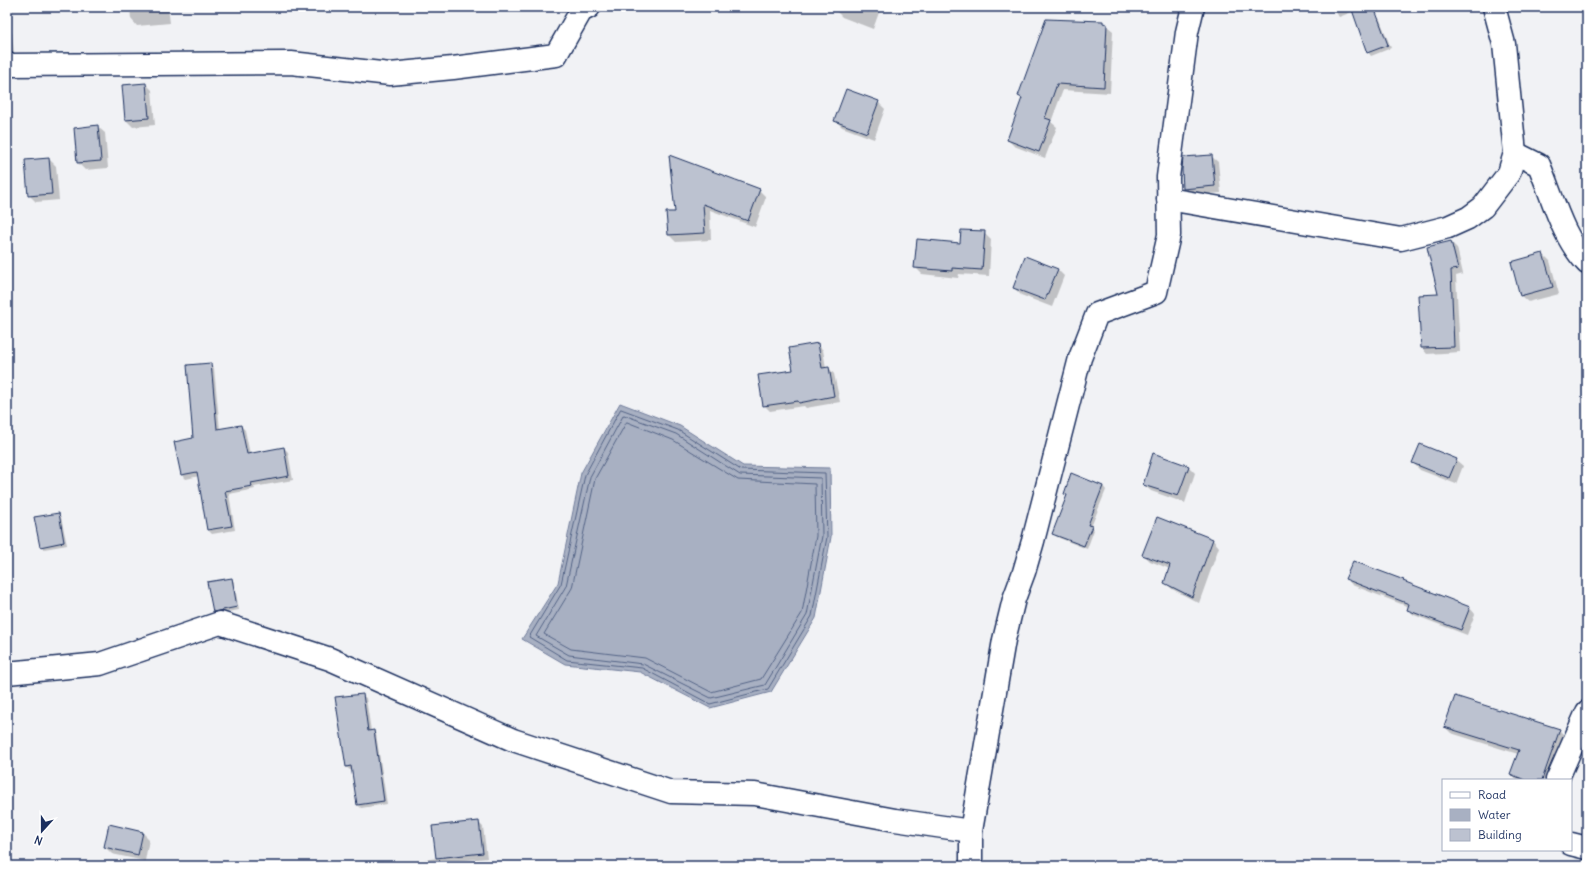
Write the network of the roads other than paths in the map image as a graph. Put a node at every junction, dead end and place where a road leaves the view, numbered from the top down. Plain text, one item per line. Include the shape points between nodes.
1 (589, 7) edge
2 (1193, 7) edge
3 (1494, 7) edge
4 (7, 65) edge
5 (1515, 153) junction
6 (1168, 199) junction
7 (1587, 263) edge
8 (7, 673) edge
9 (1587, 712) edge
10 (1557, 779) edge
11 (971, 831) junction
12 (1572, 844) edge
13 (1587, 848) edge
14 (971, 866) edge

1 - 4 street via 582,11 556,55 453,68 390,74 291,63
2 - 6 street via 1187,32 1168,176
3 - 5 street via 1504,44
5 - 6 street via 1509,173 1484,207 1448,227 1401,239
5 - 7 street via 1539,165 1567,233
6 - 11 street via 1169,235 1156,292 1097,314 1080,358 1033,541 1004,640
8 - 11 street via 100,664 220,623 330,659 513,740 671,792 755,794
9 - 10 street
11 - 14 street
12 - 13 street

